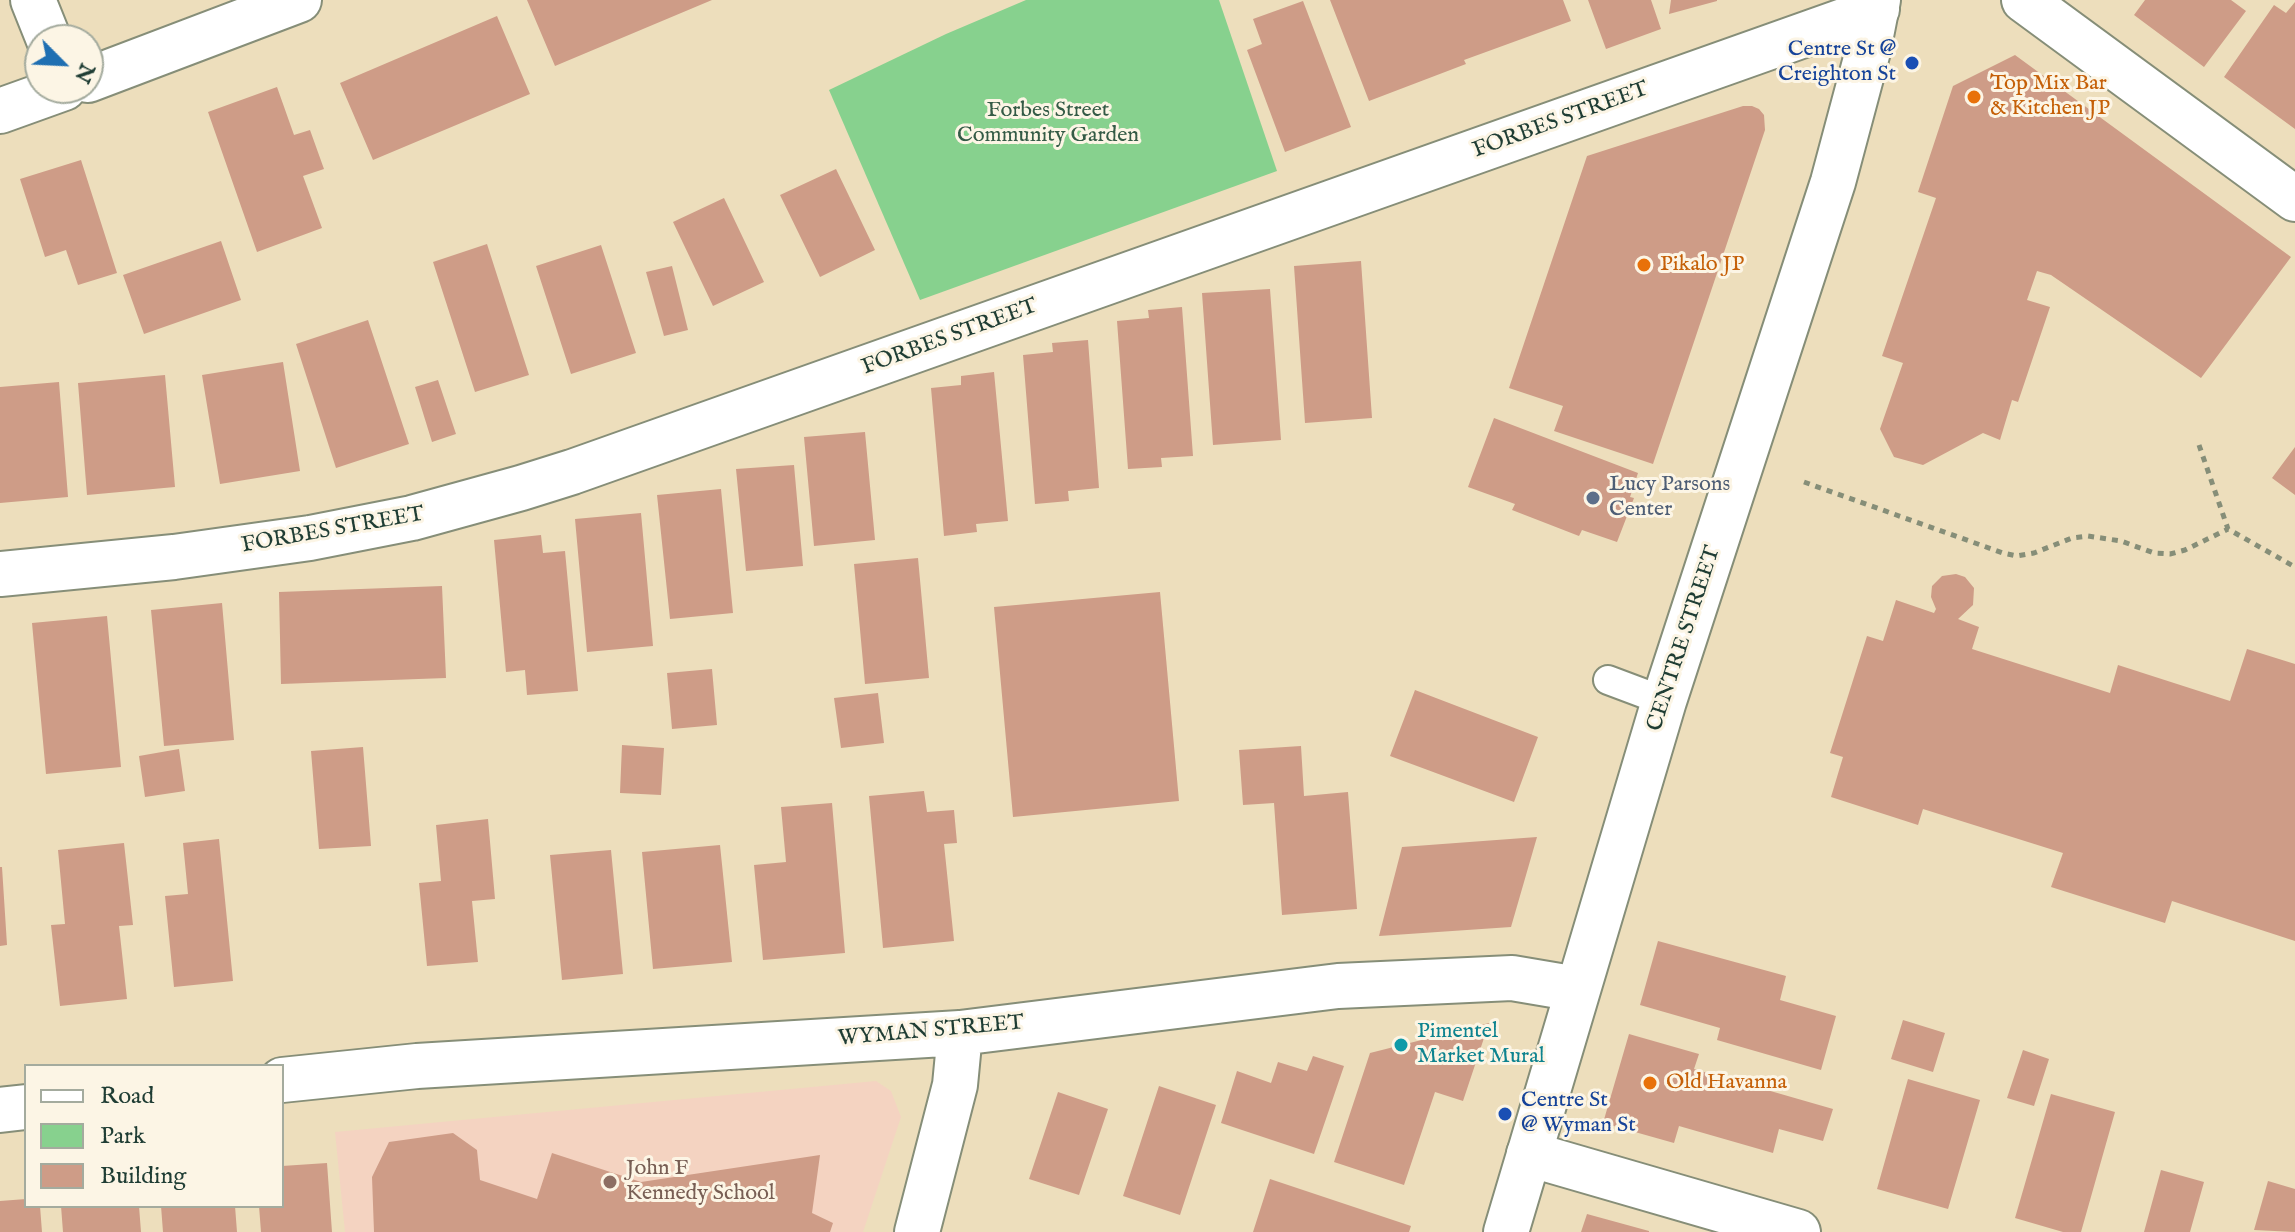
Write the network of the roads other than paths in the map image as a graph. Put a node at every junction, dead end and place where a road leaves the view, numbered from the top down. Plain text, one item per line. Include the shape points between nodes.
1 (33, 0) edge
2 (299, 0) edge
3 (2024, 0) edge
4 (1878, 4) edge
5 (43, 24) edge
6 (104, 74) edge
7 (24, 102) edge
8 (0, 111) edge
9 (2295, 199) edge
10 (0, 574) edge
11 (1608, 680) dead end
12 (1664, 701) junction
13 (1577, 989) junction
14 (960, 1033) junction
15 (284, 1080) edge
16 (24, 1107) edge
17 (0, 1110) edge
18 (1529, 1154) junction
19 (917, 1232) edge
20 (1506, 1232) edge
21 (1798, 1232) edge

1 - 5 street
2 - 6 street
3 - 9 street
4 - 10 street, FORBES STREET via 521,488 412,518 310,538
4 - 12 street, CENTRE STREET via 1833,182
7 - 8 street
11 - 12 lane
12 - 13 street, CENTRE STREET
13 - 14 street, WYMAN STREET via 1512,978 1338,986
13 - 18 street, CENTRE STREET
14 - 15 street, WYMAN STREET via 417,1066
14 - 19 street via 955,1085
16 - 17 street
18 - 20 street, CENTRE STREET
18 - 21 street

